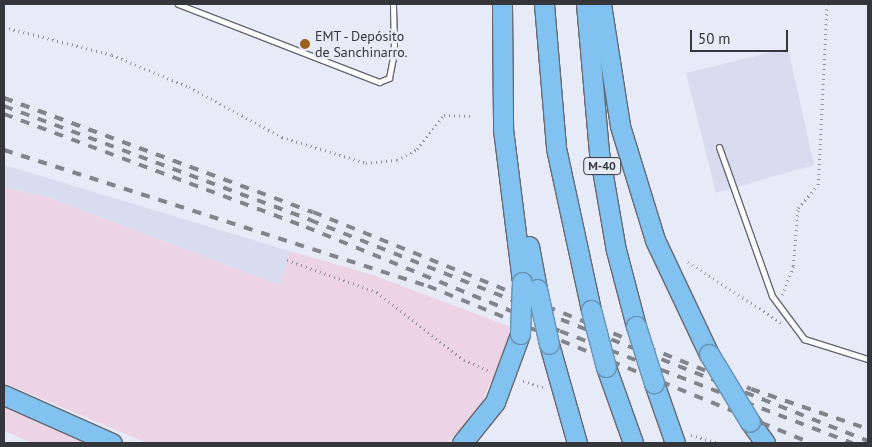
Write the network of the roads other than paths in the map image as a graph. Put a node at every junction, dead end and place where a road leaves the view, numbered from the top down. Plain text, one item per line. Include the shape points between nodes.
1 (178, 4) edge
2 (393, 4) edge
3 (502, 4) edge
4 (543, 4) edge
5 (586, 4) edge
6 (601, 4) edge
7 (719, 146) dead end
8 (530, 285) junction
9 (868, 359) edge
10 (4, 395) edge
11 (112, 443) edge
12 (462, 443) edge
13 (576, 443) edge
14 (632, 443) edge
15 (674, 443) edge
16 (765, 443) edge

1 - 2 lane via 379,82 389,78 394,52
3 - 8 highway
4 - 14 highway, M-40, bridge via 556,148 591,310 606,368
5 - 15 highway, M-40, bridge via 599,152 616,250 636,326
6 - 16 highway, bridge via 620,126 655,240 709,354
7 - 9 lane via 778,305 804,339
8 - 12 highway, bridge via 520,334 495,402
8 - 13 highway, bridge
10 - 11 highway

